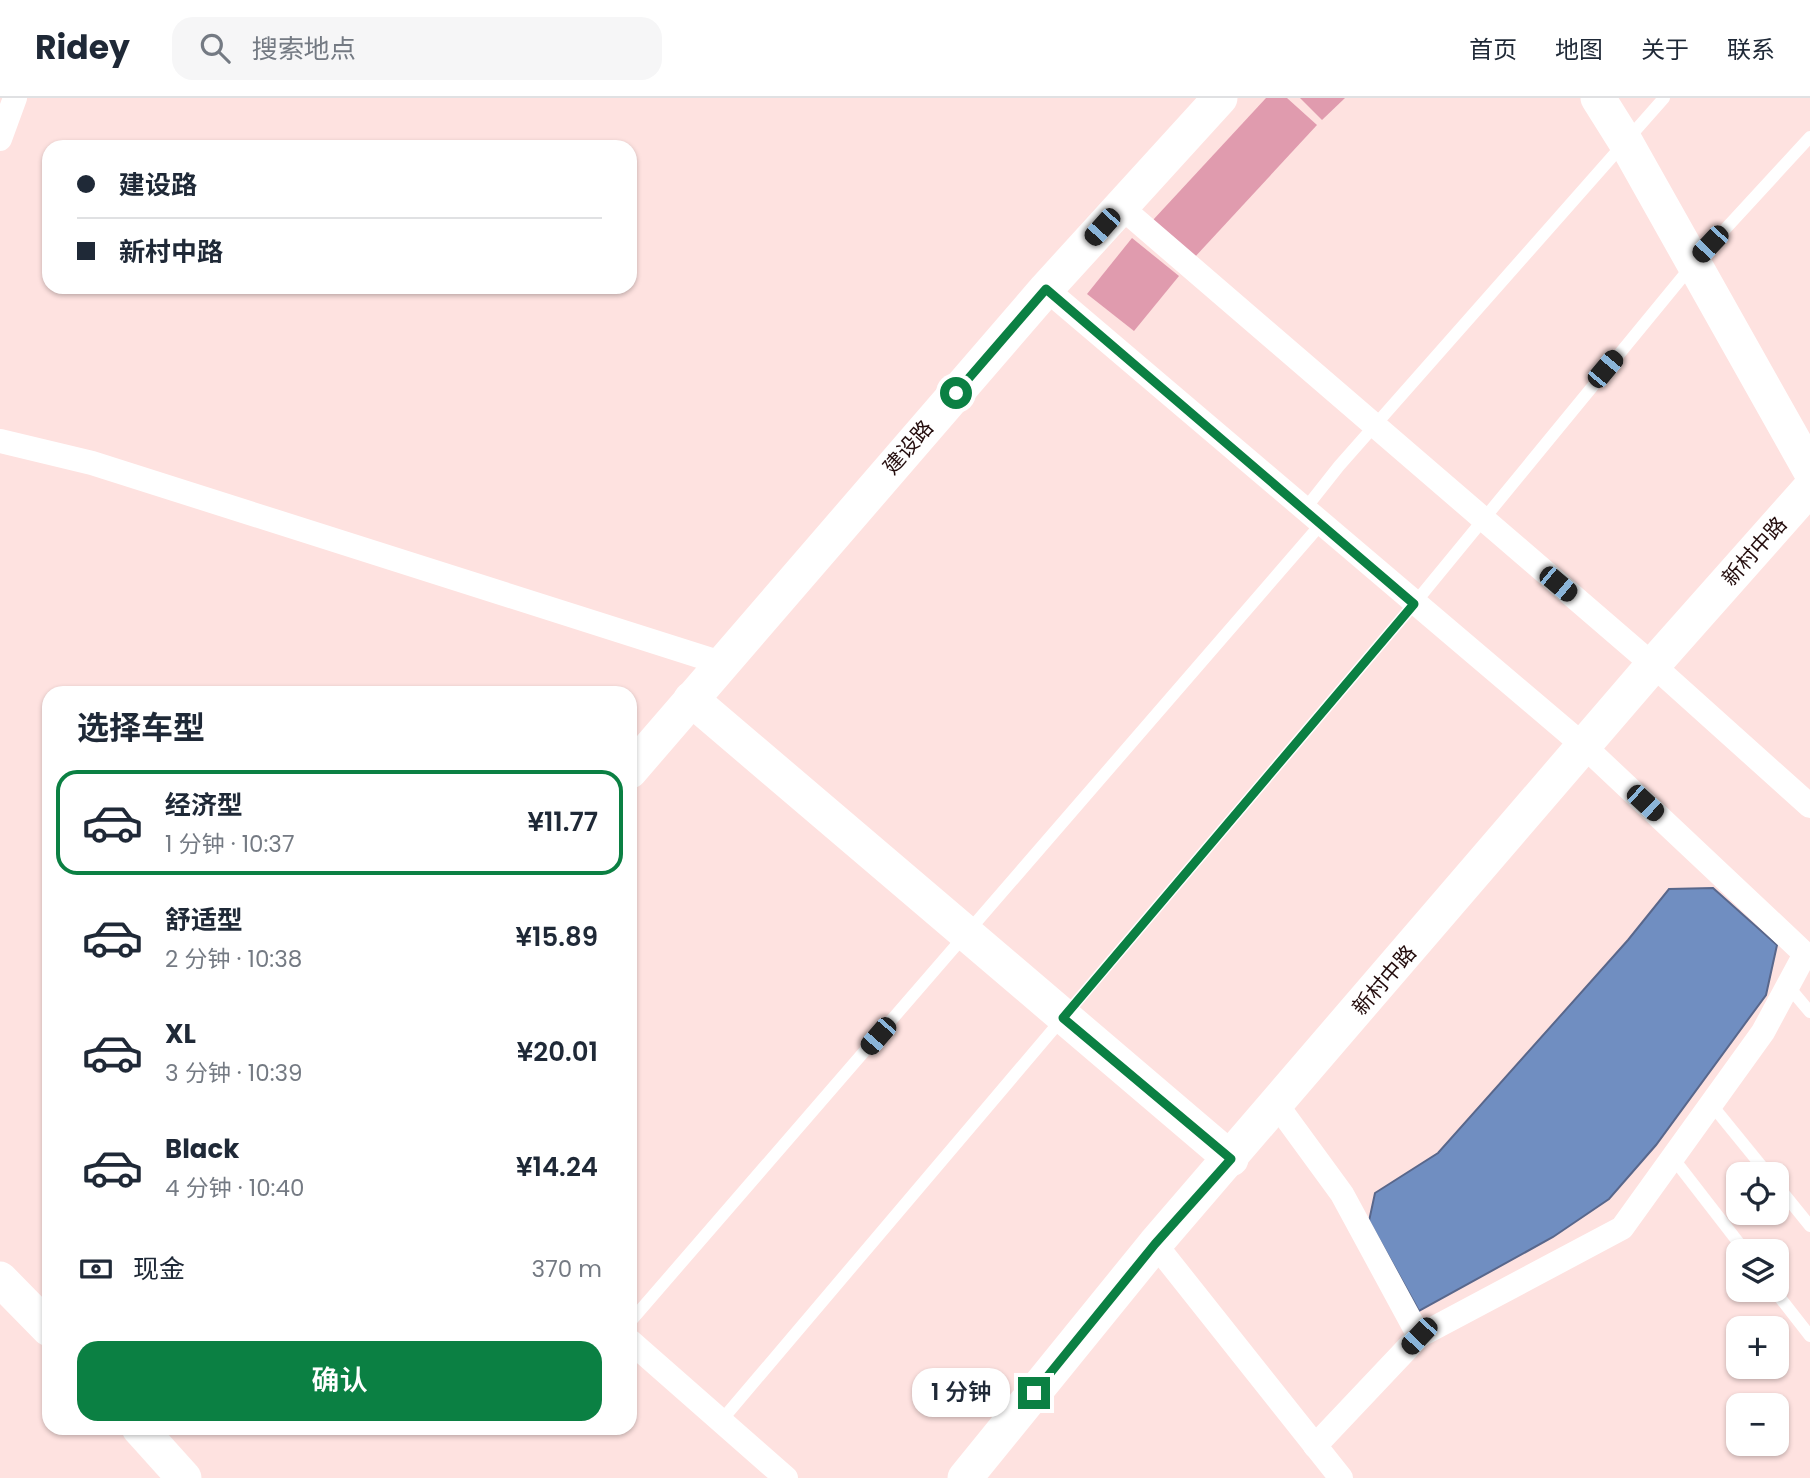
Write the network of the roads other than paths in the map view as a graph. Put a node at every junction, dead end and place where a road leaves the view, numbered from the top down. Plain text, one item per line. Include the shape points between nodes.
1 (15, 98) edge
2 (1220, 98) edge
3 (1598, 98) edge
4 (1664, 98) edge
5 (1810, 137) edge
6 (0, 139) edge
7 (1625, 141) junction
8 (1121, 207) junction
9 (1694, 262) junction
10 (1046, 289) junction
11 (1376, 424) junction
12 (0, 441) edge
13 (1810, 471) edge
14 (1810, 488) edge
15 (1313, 516) junction
16 (1482, 519) junction
17 (1414, 604) junction
18 (721, 663) junction
19 (1653, 665) junction
20 (691, 699) junction
21 (1584, 746) junction
22 (637, 763) edge
23 (1810, 806) edge
24 (966, 934) junction
25 (1788, 986) junction
26 (1810, 1012) edge
27 (1063, 1018) junction
28 (1711, 1104) junction
29 (1277, 1105) junction
30 (1672, 1158) junction
31 (1231, 1159) junction
32 (1758, 1162) edge
33 (1789, 1200) edge
34 (1810, 1226) edge
35 (1736, 1239) edge
36 (1155, 1244) junction
37 (0, 1279) edge
38 (1783, 1302) edge
39 (637, 1314) edge
40 (42, 1322) edge
41 (1419, 1336) junction
42 (1810, 1336) edge
43 (637, 1346) edge
44 (722, 1421) junction
45 (145, 1435) edge
46 (1315, 1446) junction
47 (184, 1478) edge
48 (786, 1478) edge
49 (965, 1478) edge
50 (1341, 1478) edge

1 - 6 street
2 - 8 street, 建设路
3 - 7 street
4 - 7 lane
5 - 9 lane
7 - 9 street
7 - 11 lane
8 - 10 street, 建设路
8 - 11 street
9 - 13 street
9 - 16 lane
10 - 15 street
10 - 18 street, 建设路
11 - 15 lane
11 - 16 street
12 - 18 street via 92,463
14 - 19 street, 新村中路
15 - 17 street
15 - 24 lane
16 - 17 lane
16 - 19 street
17 - 21 street
17 - 27 lane
18 - 20 street, 建设路
19 - 21 street, 新村中路
19 - 23 street
20 - 22 street, 建设路
20 - 24 street
21 - 25 street via 1805,954
21 - 29 street, 新村中路
24 - 27 street
24 - 39 lane
25 - 26 lane
25 - 28 street via 1763,1032
27 - 31 street
27 - 44 lane
28 - 30 street
28 - 32 lane
29 - 31 street, 新村中路
29 - 41 street via 1342,1194
30 - 35 lane
30 - 41 street via 1622,1228
31 - 36 street, 新村中路
33 - 34 lane
36 - 46 street
36 - 49 street, 新村中路
37 - 40 street
38 - 42 lane
41 - 46 street
43 - 44 street
44 - 48 street
45 - 47 street
46 - 50 street

